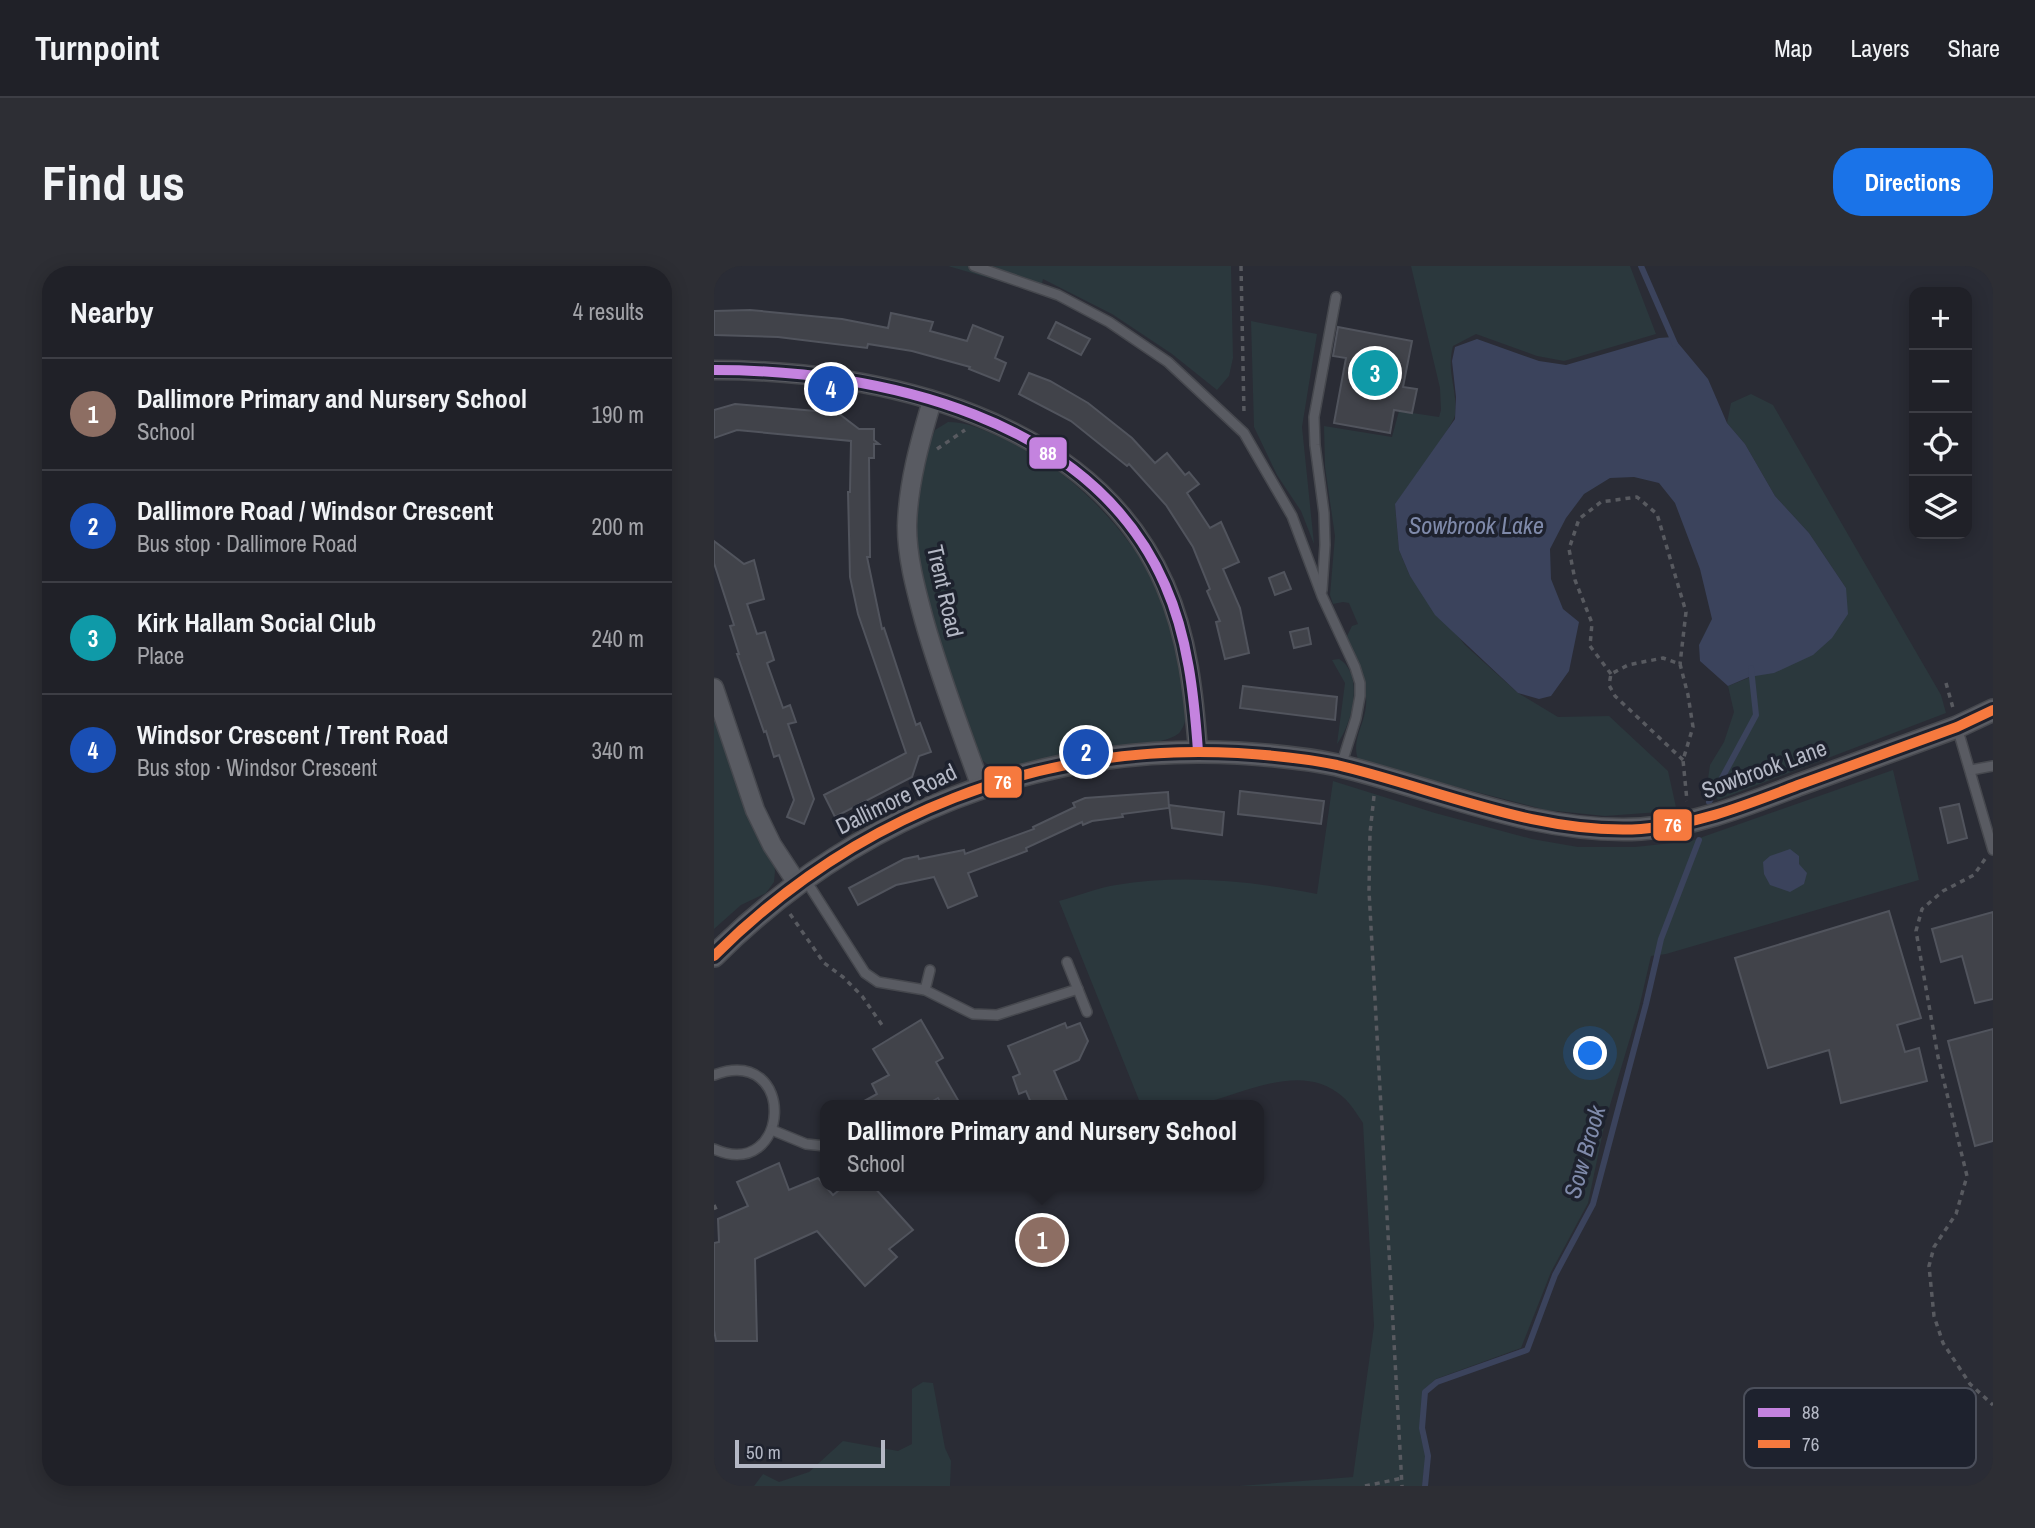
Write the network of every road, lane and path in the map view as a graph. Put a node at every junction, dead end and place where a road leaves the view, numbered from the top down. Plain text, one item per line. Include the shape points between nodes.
1 (974, 266) edge
2 (1241, 266) edge
3 (1336, 297) dead end
4 (714, 370) edge
5 (932, 401) junction
6 (981, 418) junction
7 (1244, 433) junction
8 (919, 445) junction
9 (1322, 596) junction
10 (1680, 664) junction
11 (1611, 674) junction
12 (714, 688) edge
13 (1993, 710) edge
14 (1957, 727) junction
15 (1198, 751) junction
16 (1683, 760) junction
17 (1341, 766) junction
18 (1993, 766) edge
19 (1971, 770) junction
20 (1377, 776) junction
21 (981, 787) junction
22 (1690, 823) junction
23 (1993, 849) edge
24 (801, 880) junction
25 (777, 899) junction
26 (714, 956) edge
27 (1067, 962) dead end
28 (930, 970) dead end
29 (1078, 989) junction
30 (925, 990) junction
31 (1087, 1012) dead end
32 (882, 1025) dead end
33 (714, 1074) edge
34 (772, 1130) junction
35 (820, 1145) edge
36 (714, 1149) edge
37 (714, 1205) edge
38 (718, 1214) dead end
39 (1974, 1388) edge
40 (1976, 1389) edge
41 (1993, 1405) edge
42 (1403, 1478) junction
43 (1365, 1486) edge
44 (1402, 1486) edge

1 - 7 lane via 1058,295 1109,322 1168,362
2 - 7 path
3 - 9 lane via 1314,417 1324,513
4 - 5 street via 829,377
5 - 6 street
5 - 8 street, Trent Road
6 - 8 path via 939,449
6 - 15 street via 1051,453 1126,521 1165,583 1177,618 1195,704
7 - 9 lane via 1292,516
8 - 21 street, Trent Road via 907,526 914,582 957,726
9 - 17 lane via 1360,683 1356,718
10 - 11 path via 1663,658 1628,665
10 - 11 path via 1686,612 1657,514 1637,498 1601,502 1579,519 1569,549 1592,623 1590,646
10 - 16 path via 1693,727
11 - 16 path via 1609,685 1615,696
12 - 24 street via 755,810 772,845
13 - 14 street, Sowbrook Lane
14 - 19 lane
14 - 22 street, Sowbrook Lane
15 - 17 street, Dallimore Road
15 - 21 street, Dallimore Road via 1122,755
16 - 22 path
17 - 20 street, Sowbrook Lane
18 - 19 lane
19 - 23 lane
20 - 22 street, Sowbrook Lane via 1534,821 1608,829
20 - 42 path via 1369,891
21 - 24 street, Dallimore Road via 902,819
23 - 39 path via 1973,875 1942,891 1922,909 1916,931 1938,1057 1967,1176 1956,1214 1934,1247 1929,1266 1934,1316 1943,1343
24 - 25 street, Dallimore Road
24 - 30 lane via 864,973 878,982
25 - 26 street, Dallimore Road
25 - 32 path via 824,963 862,996
27 - 29 lane
28 - 30 lane
29 - 30 lane via 997,1016 973,1014
29 - 31 lane
33 - 34 lane via 739,1070 763,1081 775,1104
34 - 35 lane
34 - 36 lane via 765,1141 741,1154
37 - 38 path
40 - 41 path
42 - 43 path
42 - 44 path

